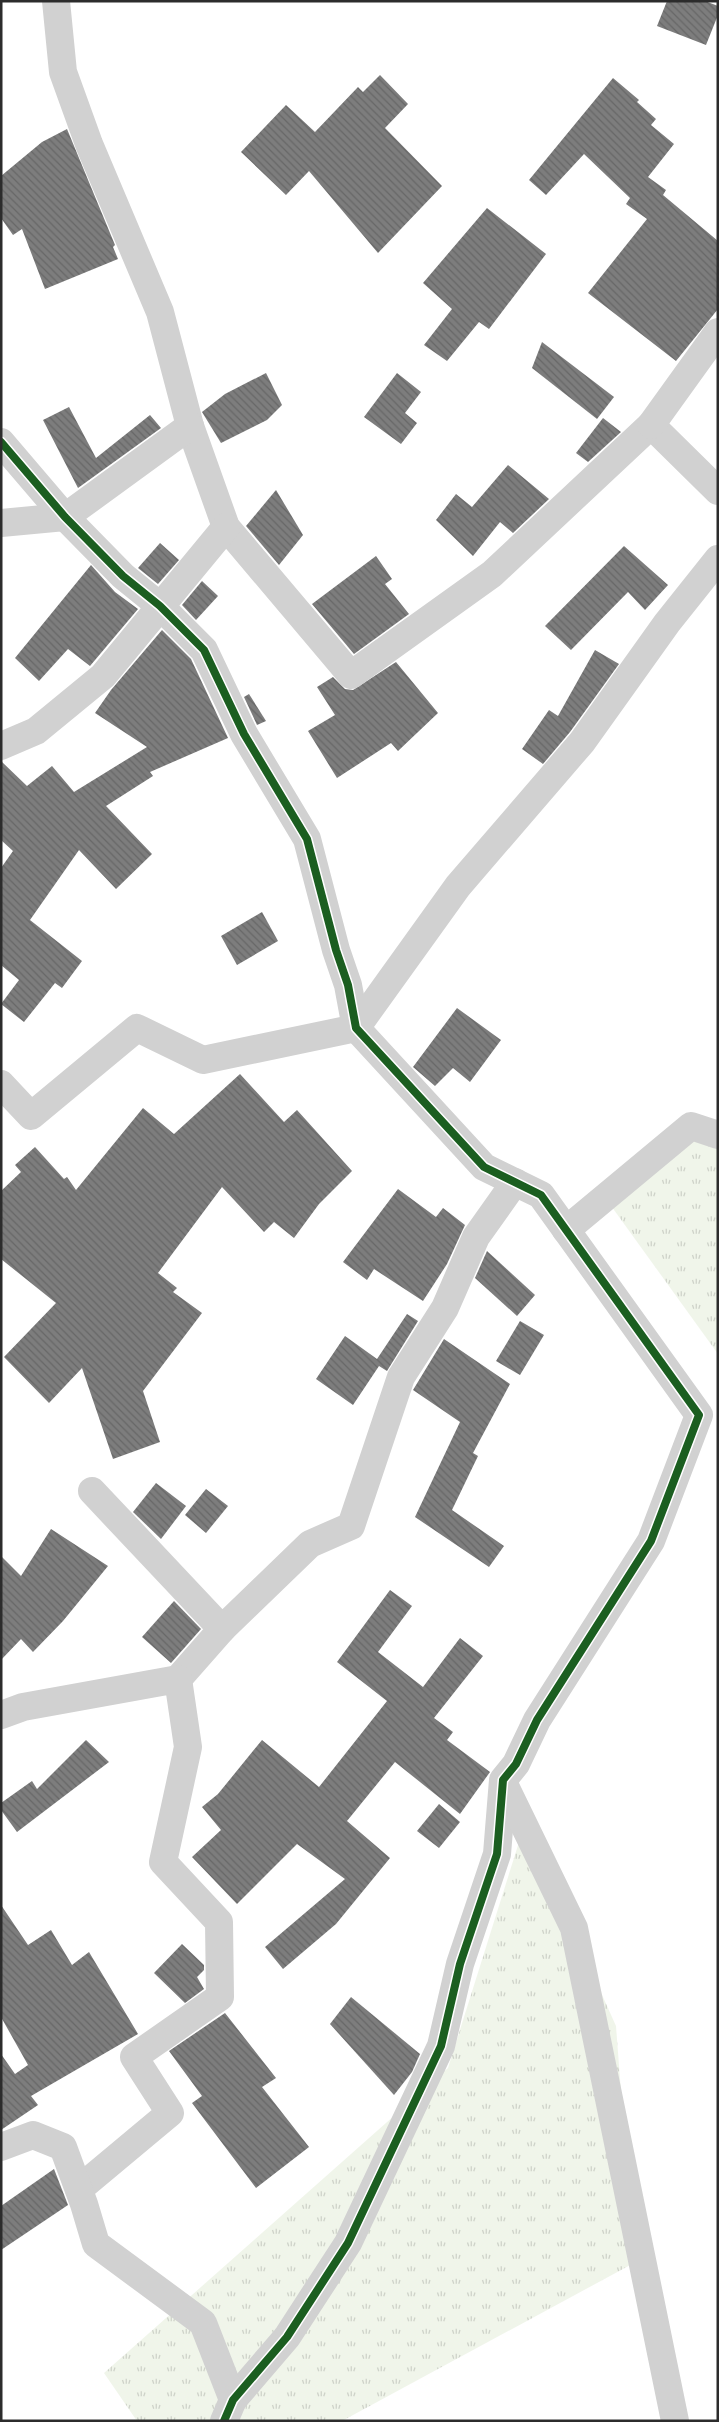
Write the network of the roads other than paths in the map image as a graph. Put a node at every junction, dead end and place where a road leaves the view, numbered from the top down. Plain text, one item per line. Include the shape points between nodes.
1 (56, 1) edge
2 (718, 332) edge
3 (651, 425) junction
4 (190, 426) junction
5 (1, 442) edge
6 (718, 491) edge
7 (65, 518) junction
8 (1, 523) edge
9 (226, 527) junction
10 (718, 558) edge
11 (160, 606) junction
12 (1, 746) edge
13 (356, 1028) junction
14 (1, 1084) edge
15 (718, 1134) edge
16 (515, 1182) junction
17 (566, 1230) junction
18 (92, 1491) dead end
19 (222, 1629) junction
20 (178, 1679) junction
21 (1, 1715) edge
22 (503, 1780) junction
23 (1, 2146) edge
24 (78, 2189) junction
25 (229, 2410) edge
26 (675, 2421) edge

1 - 4 street via 63,72 89,144 160,312
2 - 3 street
3 - 6 street
3 - 9 street via 492,574 350,675
4 - 7 street
4 - 9 street
5 - 7 street
7 - 8 street
7 - 11 street via 123,576
9 - 11 street
10 - 13 street via 582,742 458,886
11 - 12 street via 102,676 36,731
11 - 13 street via 204,650 244,734 308,839 348,985
13 - 14 street via 203,1060 137,1028 31,1116
13 - 16 street via 484,1167
15 - 17 street via 691,1126
16 - 17 street via 541,1195
16 - 19 street via 476,1237 445,1308 401,1377 351,1526 310,1544
17 - 22 street via 699,1415 651,1541 537,1720 516,1764
18 - 19 street
19 - 20 street
20 - 21 street via 24,1706
20 - 24 street via 188,1747 163,1862 219,1922 220,1997 134,2057 170,2113
22 - 25 street via 497,1854 460,1964 441,2046 348,2243 287,2337
22 - 26 street via 574,1928
23 - 24 street via 33,2135 63,2147
24 - 25 street via 96,2244 203,2323

